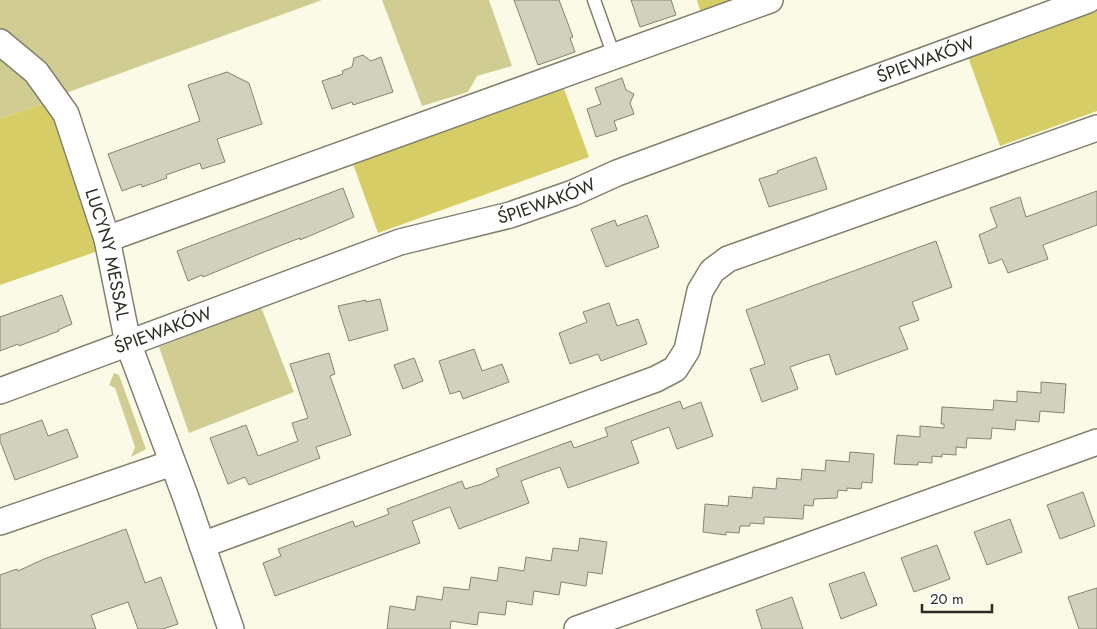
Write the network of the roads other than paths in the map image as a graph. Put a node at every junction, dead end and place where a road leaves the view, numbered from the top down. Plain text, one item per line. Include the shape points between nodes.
1 (594, 0) edge
2 (770, 0) edge
3 (1088, 0) edge
4 (0, 42) edge
5 (614, 56) junction
6 (1097, 128) edge
7 (107, 239) junction
8 (128, 343) junction
9 (0, 391) edge
10 (1097, 442) edge
11 (172, 463) junction
12 (0, 522) edge
13 (202, 546) junction
14 (231, 629) edge
15 (577, 629) edge

1 - 5 lane
2 - 5 street
3 - 8 street, ŚPIEWAKÓW via 617,173 573,193 519,212 400,242
4 - 7 street, LUCYNY MESSAL via 36,72 66,114
5 - 7 street
6 - 13 street via 728,259 712,271 700,291 687,350 675,369 656,379
7 - 8 street, LUCYNY MESSAL
8 - 9 street, ŚPIEWAKÓW
8 - 11 street, LUCYNY MESSAL
10 - 15 street
11 - 12 street
11 - 13 street, LUCYNY MESSAL
13 - 14 street, LUCYNY MESSAL

